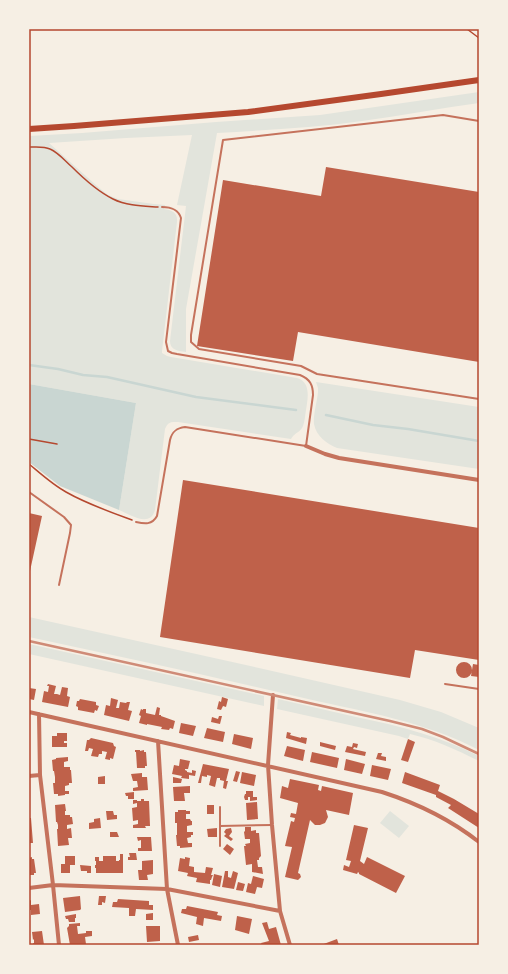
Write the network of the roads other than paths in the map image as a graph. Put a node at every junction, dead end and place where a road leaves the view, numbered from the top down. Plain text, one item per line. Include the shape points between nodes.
1 (479, 80) edge
2 (479, 121) edge
3 (29, 128) edge
4 (162, 207) road end
5 (479, 398) edge
6 (306, 446) junction
7 (479, 480) edge
8 (29, 492) edge
9 (136, 522) road end
10 (60, 585) dead end
11 (444, 684) dead end
12 (479, 689) edge
13 (273, 695) dead end
14 (29, 712) edge
15 (39, 714) junction
16 (158, 741) junction
17 (268, 765) junction
18 (40, 775) junction
19 (29, 776) edge
20 (220, 807) dead end
21 (272, 824) junction
22 (220, 826) junction
23 (479, 842) edge
24 (220, 846) dead end
25 (53, 885) junction
26 (29, 888) edge
27 (167, 889) junction
28 (280, 911) junction
29 (59, 945) edge
30 (178, 945) edge
31 (290, 945) edge

1 - 3 highway via 248,112
2 - 5 lane via 443,115 223,140 191,342 198,349 301,366 317,374
4 - 6 lane via 175,209 181,218 166,342 168,351 300,375 310,380 313,389
6 - 7 street via 339,458
6 - 9 lane via 185,427 175,430 171,435 157,516 151,523
8 - 10 lane via 71,525
11 - 12 lane
13 - 17 street
14 - 15 street
15 - 16 street
15 - 18 street
16 - 17 street
16 - 27 street
17 - 21 street
17 - 23 street via 398,797 446,820
18 - 19 street
18 - 25 street
20 - 22 lane
21 - 22 lane
21 - 28 street
22 - 24 lane
25 - 26 street
25 - 27 street
25 - 29 street
27 - 28 street
27 - 30 street
28 - 31 street

